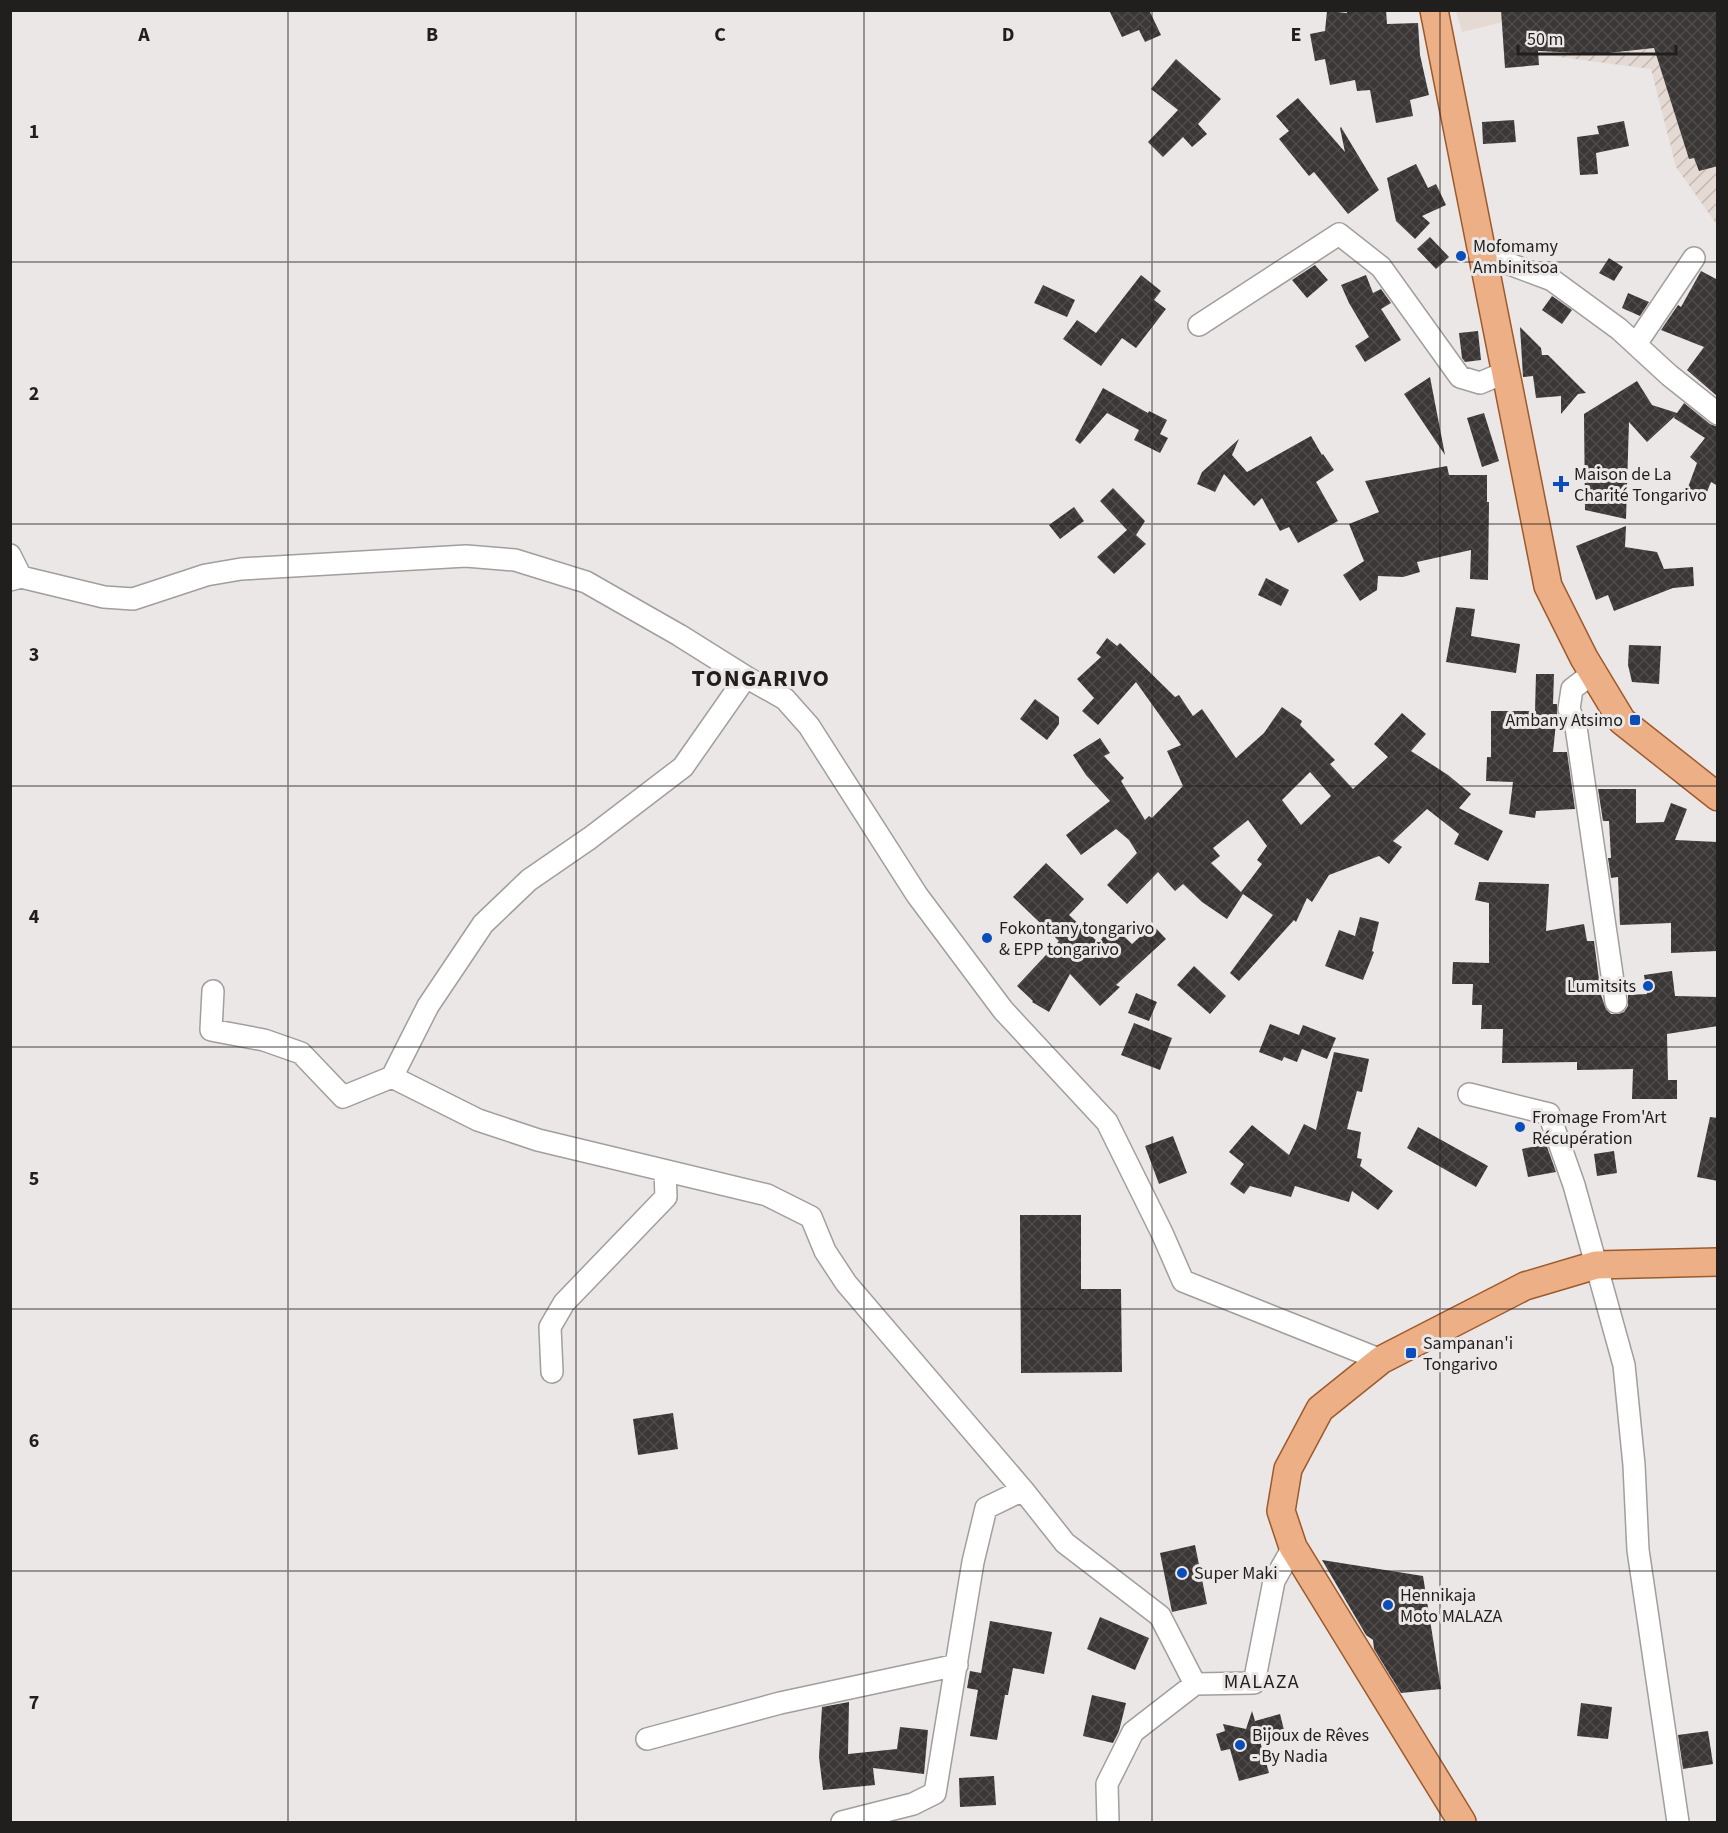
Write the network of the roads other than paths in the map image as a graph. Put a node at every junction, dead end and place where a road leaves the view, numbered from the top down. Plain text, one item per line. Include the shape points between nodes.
1 (1434, 10) edge
2 (1483, 254) junction
3 (1694, 258) dead end
4 (1199, 325) dead end
5 (1636, 344) junction
6 (1506, 372) junction
7 (1718, 414) edge
8 (10, 555) edge
9 (16, 578) edge
10 (1593, 673) junction
11 (746, 677) junction
12 (1718, 797) edge
13 (213, 991) dead end
14 (1616, 1002) dead end
15 (392, 1077) junction
16 (1469, 1094) dead end
17 (665, 1172) junction
18 (1718, 1262) edge
19 (1596, 1264) junction
20 (1381, 1360) junction
21 (552, 1372) dead end
22 (1023, 1490) junction
23 (1293, 1547) junction
24 (957, 1665) junction
25 (1195, 1684) junction
26 (647, 1739) dead end
27 (842, 1822) edge
28 (1108, 1822) edge
29 (1462, 1822) edge
30 (1678, 1822) edge

1 - 2 main road
2 - 5 street via 1552,280
2 - 6 main road
3 - 5 street
4 - 6 street via 1339,234 1381,267 1460,377 1480,383
5 - 7 street
6 - 10 main road via 1548,586
8 - 9 street
9 - 11 street via 104,597 133,599 206,575 241,569 466,556 515,560 586,582
10 - 12 main road via 1622,721
10 - 14 street via 1572,689 1569,710 1576,727
11 - 15 street via 683,767 529,880 483,924 428,1006
11 - 20 street via 785,699 809,726 917,895 1003,1010 1107,1122 1183,1281
13 - 15 street via 211,1030 264,1040 301,1053 344,1096
15 - 17 street via 478,1120 538,1140
16 - 19 street via 1549,1114
17 - 21 street via 666,1197 564,1303 550,1327
17 - 22 street via 767,1195 811,1217 825,1251 846,1283
18 - 19 main road
19 - 20 main road via 1525,1286
19 - 30 street via 1624,1365 1638,1550
20 - 23 main road via 1320,1409 1288,1469 1281,1511
22 - 24 street via 986,1509 973,1562
22 - 25 street via 1065,1543 1160,1616
23 - 25 street via 1274,1581 1254,1683
23 - 29 main road
24 - 26 street via 780,1703
24 - 27 street via 935,1793 914,1804
25 - 28 street via 1133,1732 1107,1784

